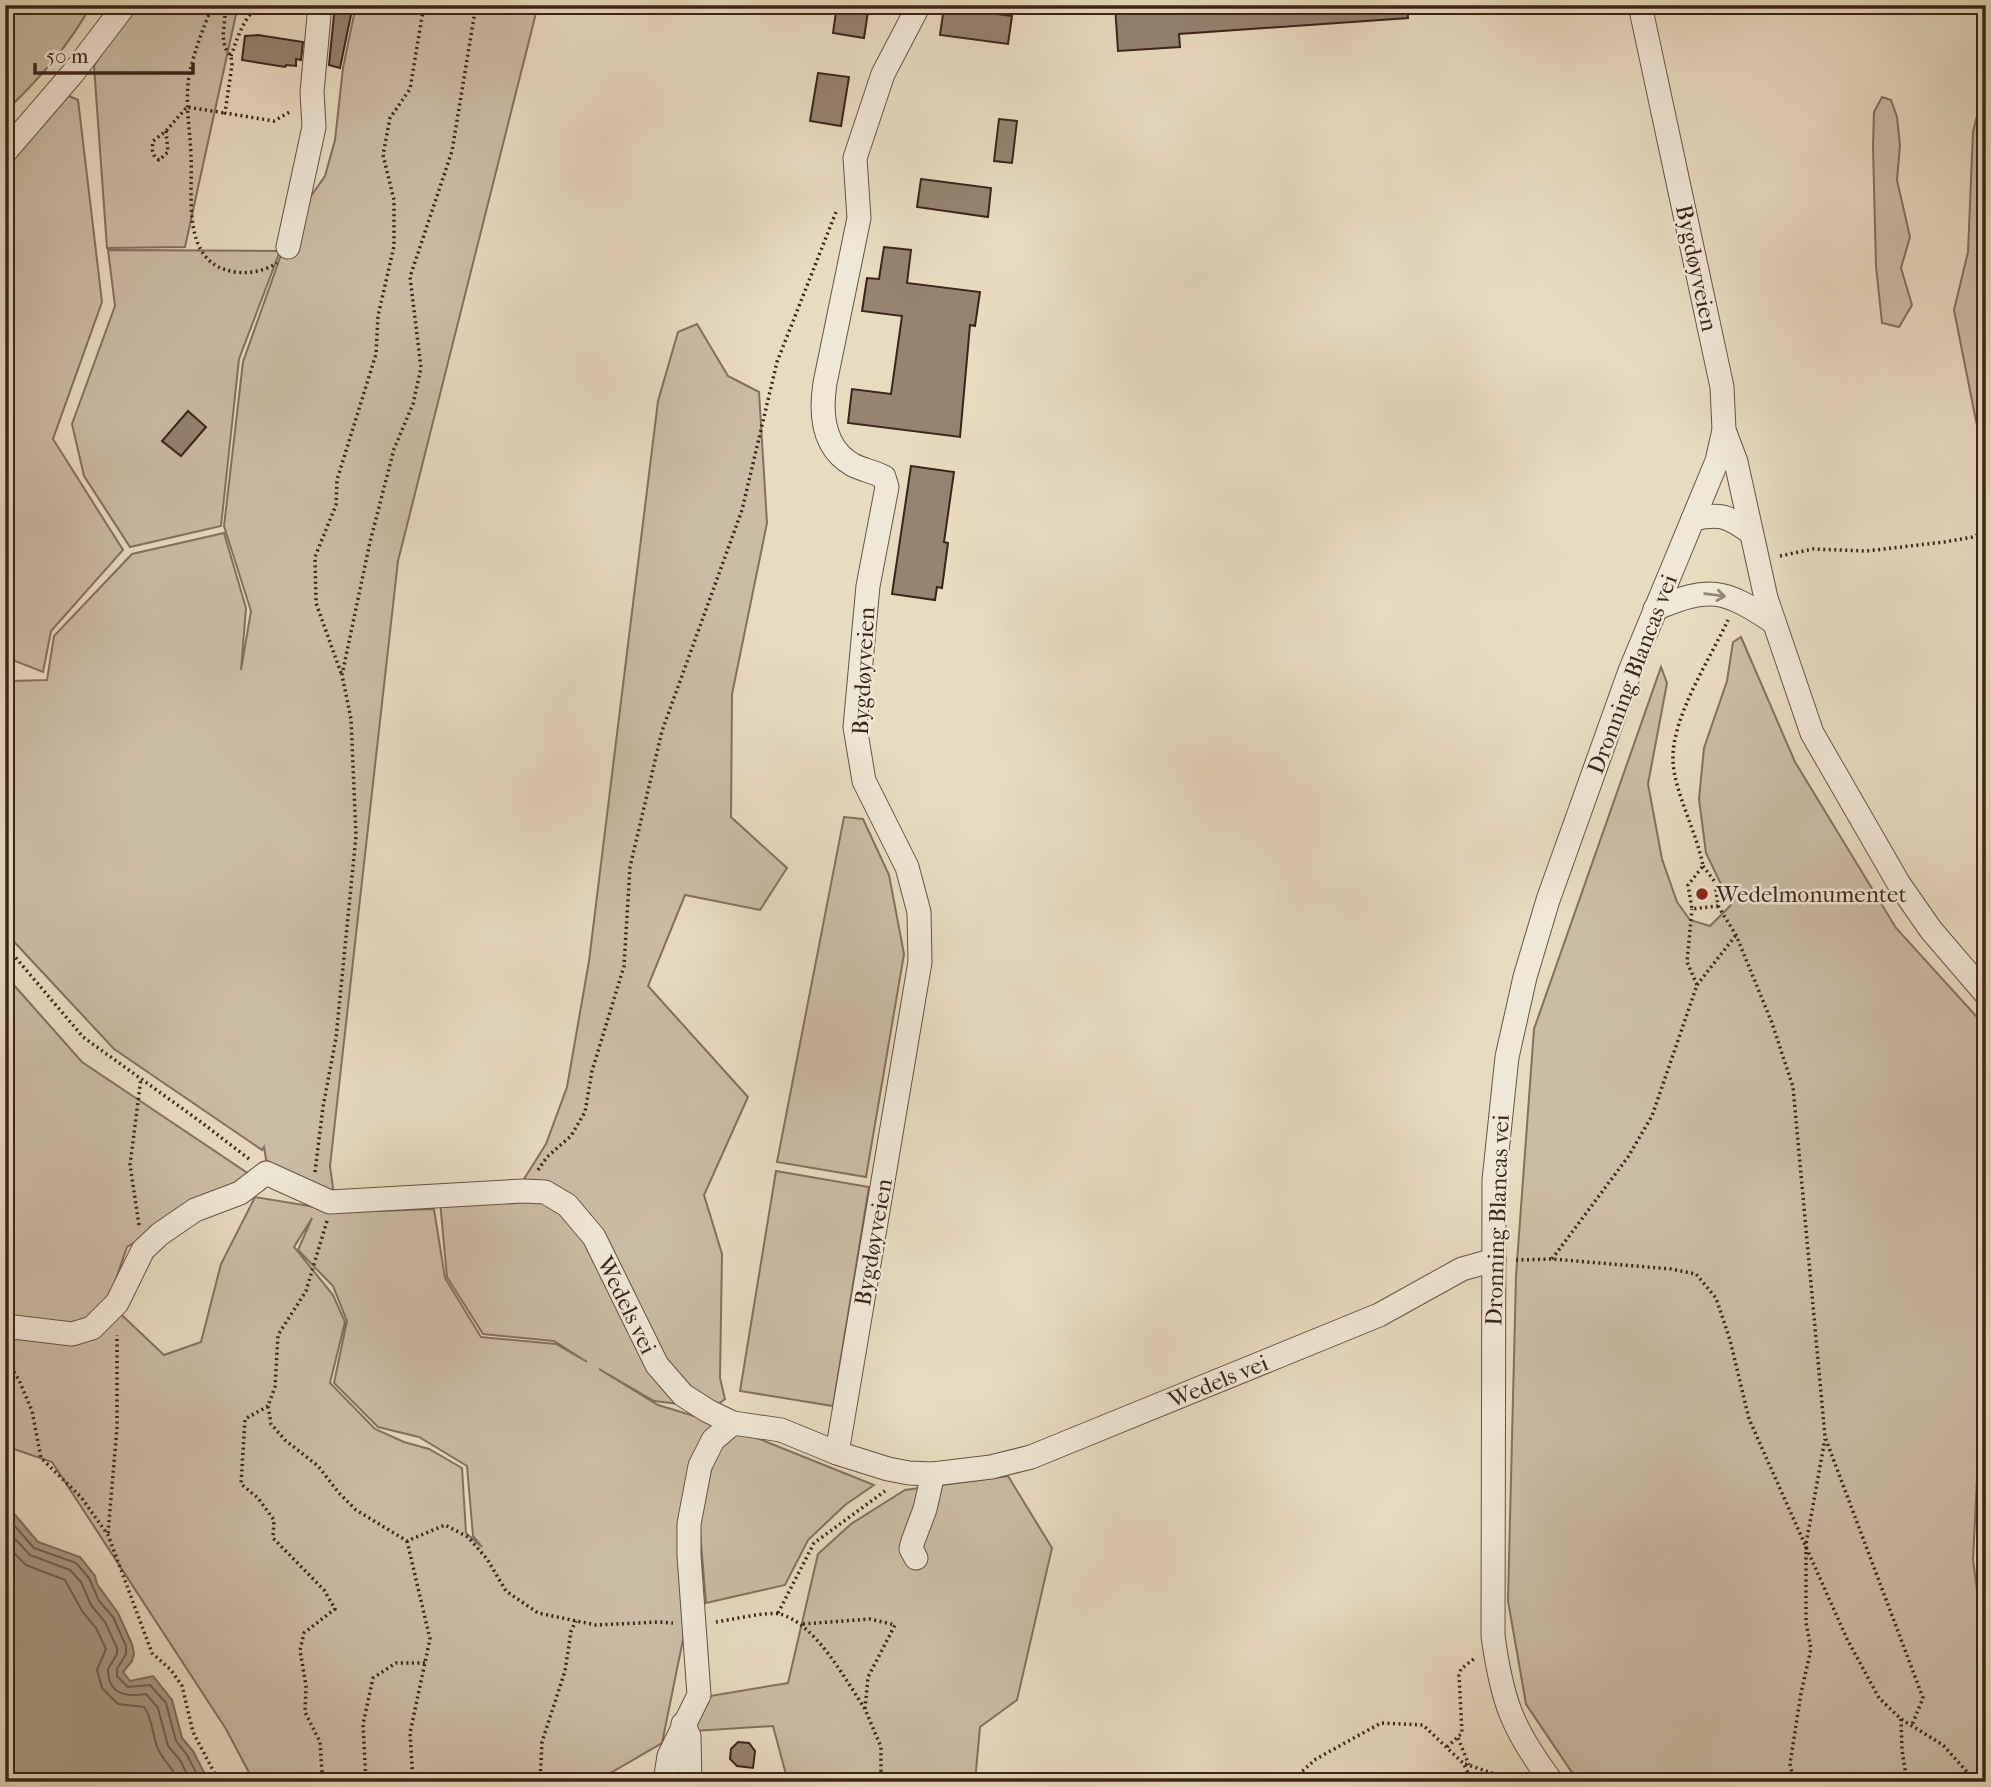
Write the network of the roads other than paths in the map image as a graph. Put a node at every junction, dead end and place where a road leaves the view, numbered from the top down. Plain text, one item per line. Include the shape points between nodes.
1 (125, 5) edge
2 (320, 5) edge
3 (919, 5) edge
4 (1640, 5) edge
5 (5, 152) edge
6 (288, 247) road end
7 (1724, 430) junction
8 (1693, 519) junction
9 (1750, 532) junction
10 (1655, 609) junction
11 (1772, 621) junction
12 (1986, 994) edge
13 (1501, 1260) junction
14 (5, 1326) edge
15 (733, 1423) junction
16 (837, 1453) junction
17 (933, 1474) junction
18 (916, 1558) dead end
19 (682, 1724) junction
20 (665, 1782) edge
21 (691, 1782) edge
22 (1552, 1782) edge

1 - 5 street
2 - 6 street via 312,92 314,127
3 - 16 street, Bygdøyveien via 883,74 855,158 859,218 822,410 834,450 856,467 884,477 887,487 868,586 855,727 864,781 907,867 919,912 920,962
4 - 7 street, Bygdøyveien via 1722,387
7 - 8 street, Dronning Blancas vei via 1717,461
7 - 9 street, Bygdøyveien via 1736,462
8 - 9 street via 1722,516
8 - 10 street, Dronning Blancas vei
9 - 11 street, Bygdøyveien
10 -> 11 street via 1692,595 1719,594
10 - 13 street, Dronning Blancas vei via 1548,900 1525,977 1500,1106 1494,1180
11 - 12 street, Bygdøyveien via 1812,733 1899,884
13 - 17 street, Wedels vei via 1462,1269 1379,1315 1031,1457
13 - 22 street, Dronning Blancas vei via 1493,1636 1499,1679 1512,1720
14 - 15 street, Wedels vei via 72,1335 92,1328 117,1303 143,1250 160,1234 195,1210 240,1194 266,1173 330,1202 545,1192 567,1205 594,1237 657,1365 683,1395
15 - 16 street, Wedels vei via 781,1430
15 - 19 street via 713,1440 700,1466 689,1524 699,1695
16 - 17 street, Wedels vei via 888,1469
17 - 18 street via 912,1541
19 - 20 street via 669,1755
19 - 21 street via 689,1737

